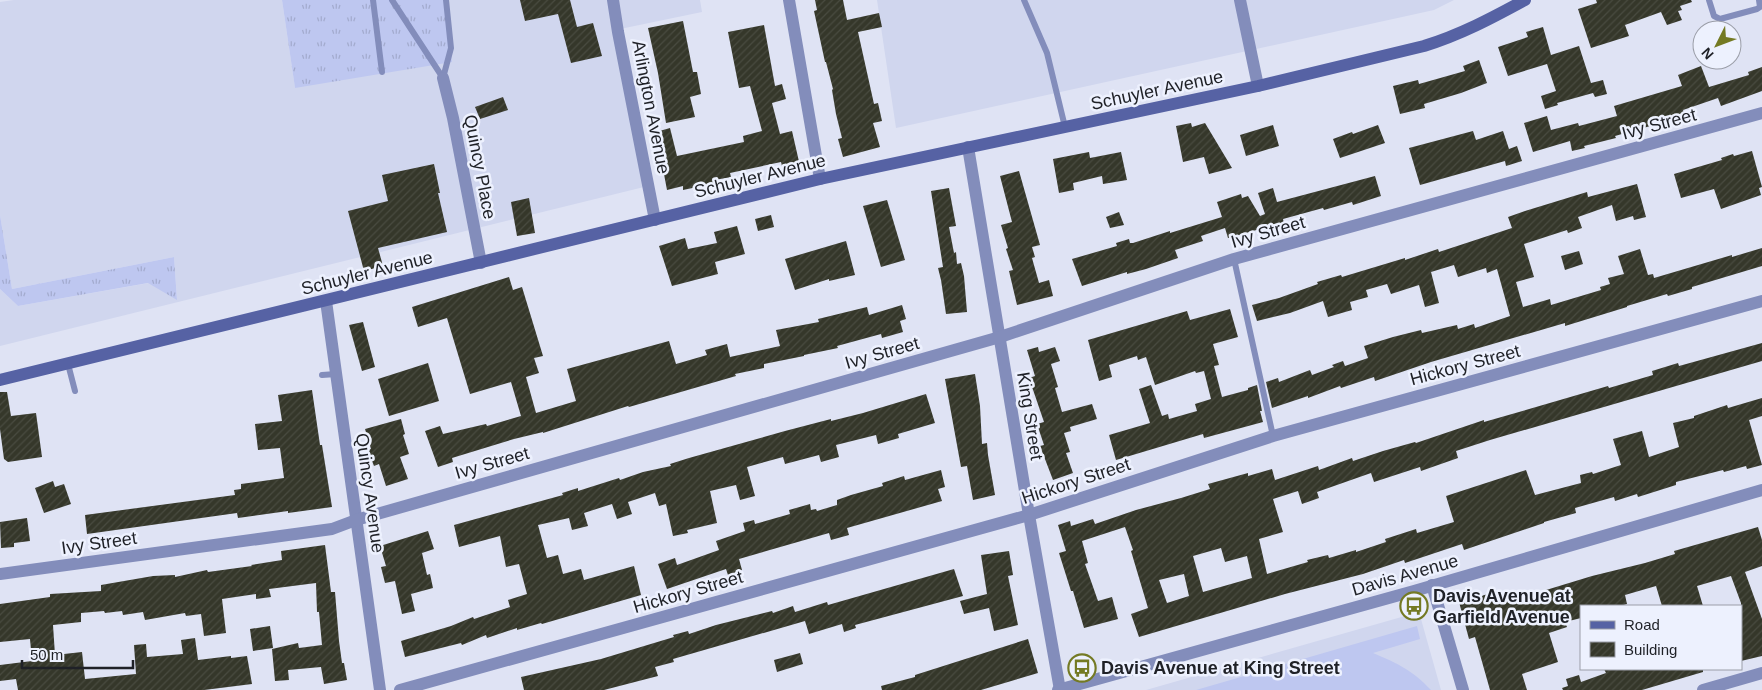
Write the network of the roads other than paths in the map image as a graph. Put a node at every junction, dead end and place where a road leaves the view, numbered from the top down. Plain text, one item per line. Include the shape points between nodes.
1 (373, 0) edge
2 (392, 0) edge
3 (446, 0) edge
4 (613, 0) edge
5 (788, 0) edge
6 (1024, 0) edge
7 (1240, 0) edge
8 (1525, 0) edge
9 (1709, 0) edge
10 (1759, 0) edge
11 (382, 72) dead end
12 (443, 78) junction
13 (1258, 86) junction
14 (1762, 113) edge
15 (1065, 127) junction
16 (968, 147) junction
17 (820, 179) junction
18 (655, 220) junction
19 (1234, 259) junction
20 (481, 263) junction
21 (326, 301) junction
22 (1762, 301) edge
23 (1000, 337) junction
24 (68, 364) junction
25 (336, 374) junction
26 (322, 375) dead end
27 (0, 380) edge
28 (75, 391) dead end
29 (1273, 436) junction
30 (1762, 490) edge
31 (1029, 515) junction
32 (356, 520) junction
33 (0, 574) edge
34 (1432, 586) junction
35 (1762, 673) edge
36 (380, 690) edge
37 (400, 690) edge
38 (1059, 690) edge
39 (1463, 690) edge
40 (1703, 690) edge

1 - 11 lane
2 - 12 lane
3 - 12 lane via 451,48
4 - 18 street, Arlington Avenue
5 - 17 street
6 - 15 lane via 1047,53
7 - 13 street
8 - 13 main road, Schuyler Avenue via 1449,38
9 - 10 lane via 1714,16 1720,19 1757,9
12 - 20 street, Quincy Place
13 - 15 main road, Schuyler Avenue
14 - 19 street, Ivy Street
15 - 16 main road, Schuyler Avenue
16 - 17 main road, Schuyler Avenue
16 - 23 street, King Street
17 - 18 main road, Schuyler Avenue
18 - 20 main road, Schuyler Avenue
19 - 23 street, Ivy Street
19 - 29 lane
20 - 21 main road, Schuyler Avenue
21 - 24 main road, Schuyler Avenue
21 - 25 street, Quincy Avenue
22 - 29 street, Hickory Street
23 - 31 street, King Street
23 - 32 street, Ivy Street
24 - 27 main road, Schuyler Avenue
24 - 28 lane
25 - 26 lane
25 - 32 street, Quincy Avenue
29 - 31 street, Hickory Street
30 - 34 street, Davis Avenue
31 - 37 street, Hickory Street
31 - 38 street, King Street
32 - 33 street, Ivy Street via 332,529
32 - 36 street, Quincy Avenue
34 - 38 street, Davis Avenue
34 - 39 street
35 - 40 street

